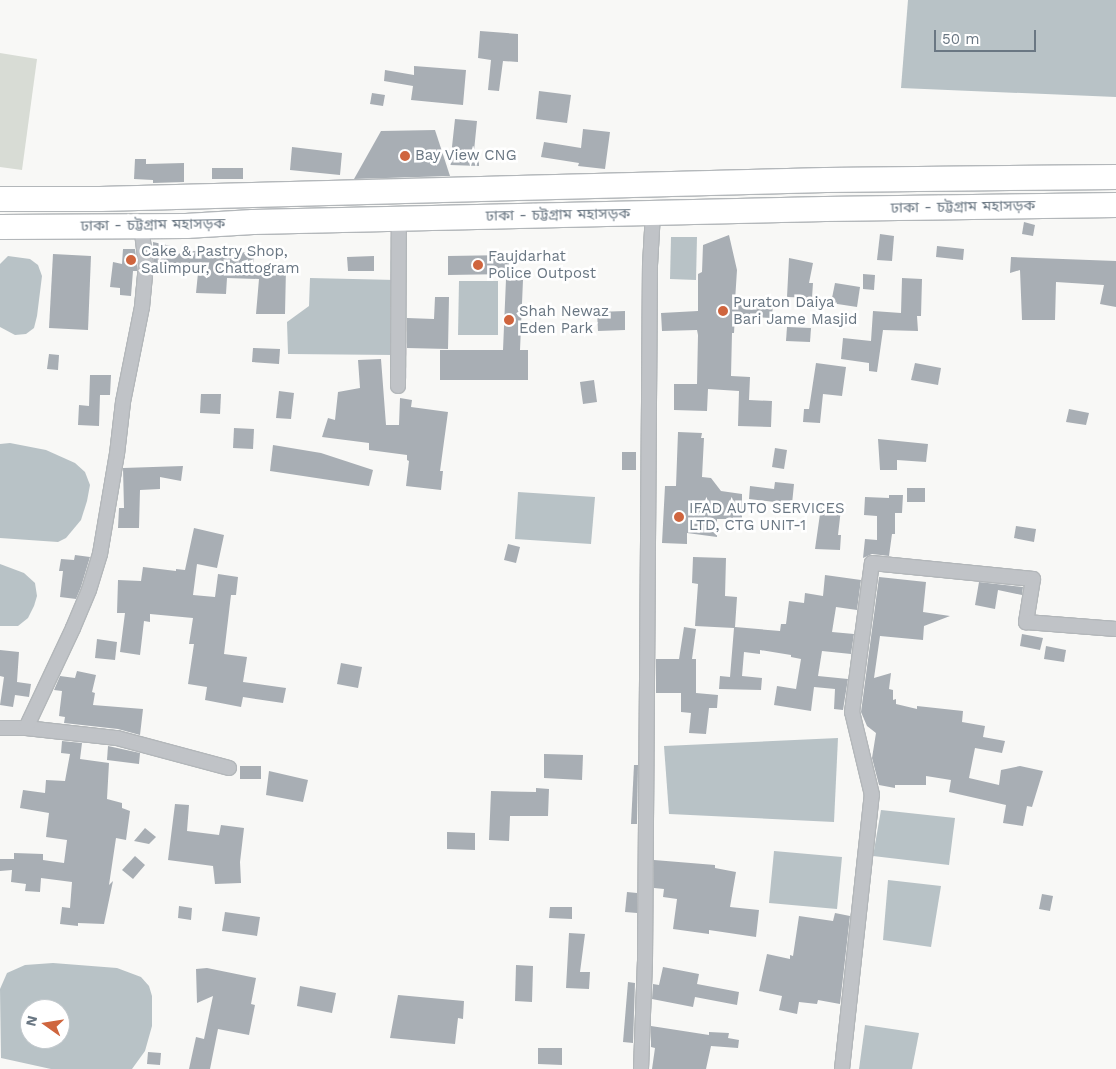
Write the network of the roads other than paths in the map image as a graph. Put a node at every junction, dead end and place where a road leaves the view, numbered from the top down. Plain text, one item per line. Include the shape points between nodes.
1 (1116, 177) edge
2 (0, 199) edge
3 (1116, 205) edge
4 (653, 213) junction
5 (399, 219) junction
6 (140, 225) junction
7 (0, 227) edge
8 (398, 386) dead end
9 (1116, 629) edge
10 (0, 728) edge
11 (26, 728) junction
12 (229, 768) dead end
13 (641, 1069) edge
14 (842, 1069) edge

1 - 2 highway, ঢাকা - চট্টগ্রাম মহাসড়ক
3 - 4 highway, ঢাকা - চট্টগ্রাম মহাসড়ক
4 - 5 highway, ঢাকা - চট্টগ্রাম মহাসড়ক
4 - 13 street
5 - 6 highway, ঢাকা - চট্টগ্রাম মহাসড়ক
5 - 8 street
6 - 7 highway, ঢাকা - চট্টগ্রাম মহাসড়ক
6 - 11 street via 146,266 142,307 123,402 100,554 73,628
9 - 14 street via 1026,622 1033,579 872,563 852,712 872,795
10 - 11 street
11 - 12 street via 117,738

